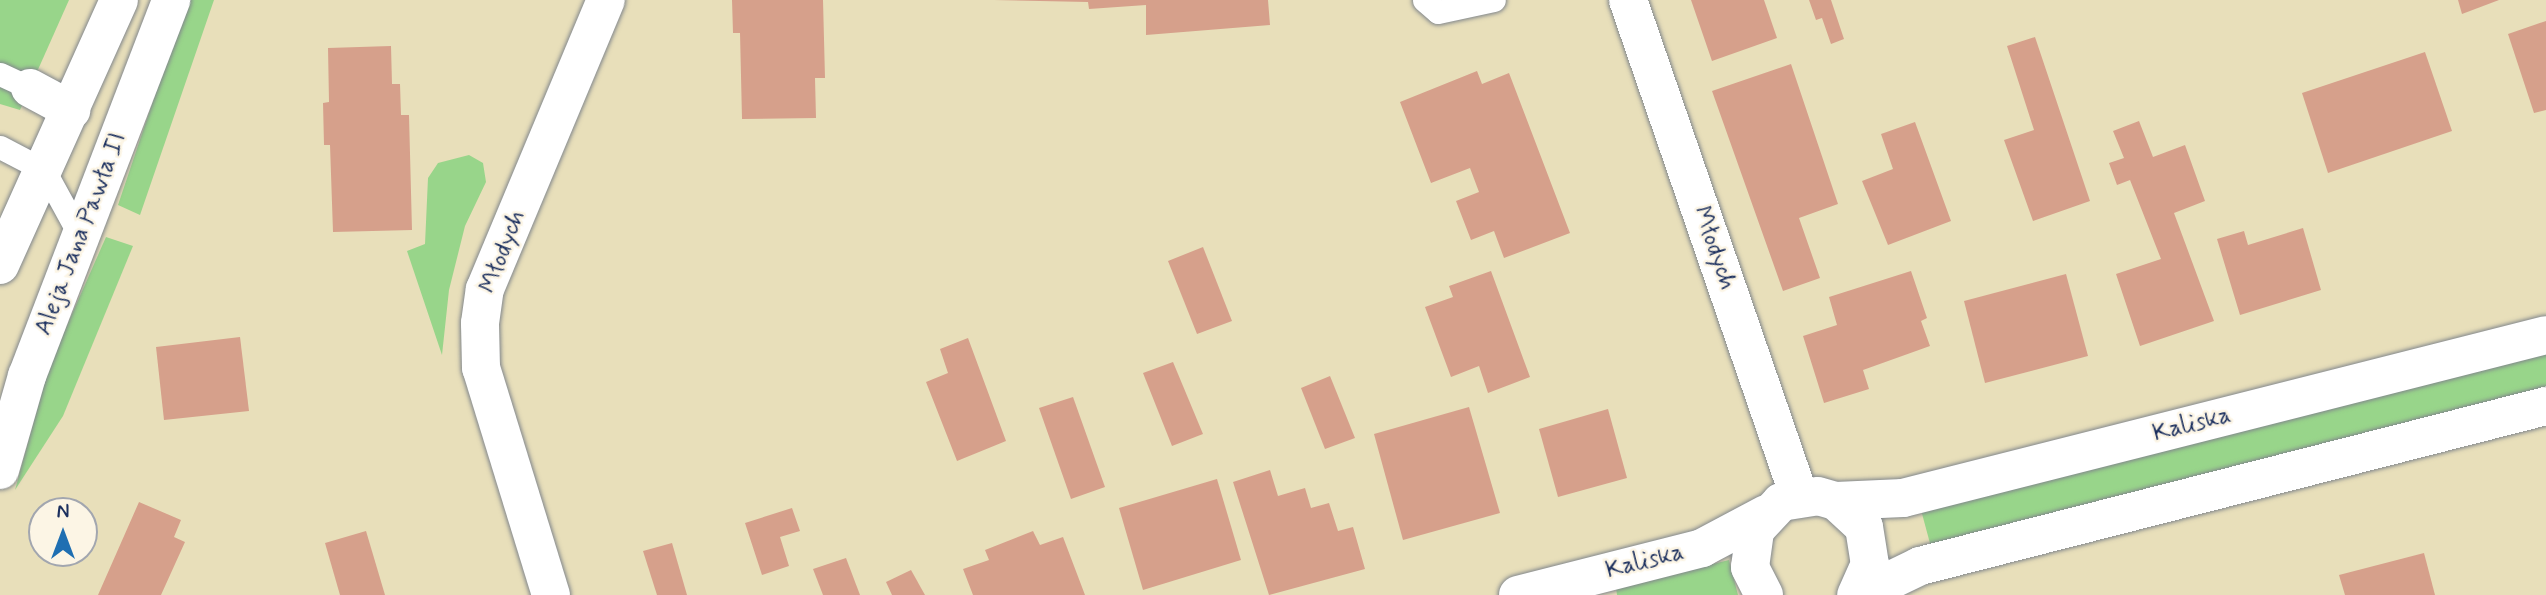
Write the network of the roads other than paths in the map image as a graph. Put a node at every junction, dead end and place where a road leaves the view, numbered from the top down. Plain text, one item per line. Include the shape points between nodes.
1 (119, 0) edge
2 (171, 0) edge
3 (606, 0) edge
4 (1424, 0) edge
5 (1494, 0) edge
6 (1628, 0) edge
7 (15, 81) edge
8 (71, 110) junction
9 (0, 147) edge
10 (44, 170) junction
11 (79, 234) junction
12 (0, 265) edge
13 (2546, 335) edge
14 (2546, 406) edge
15 (0, 470) edge
16 (1799, 496) junction
17 (1836, 501) junction
18 (1766, 514) junction
19 (551, 595) edge
20 (1518, 595) edge
21 (1764, 595) edge
22 (1858, 595) edge

1 - 8 street
2 - 11 street, Aleja Jana Pawła II
3 - 19 street, Młodych via 485,289 480,323 481,368
4 - 5 lane via 1438,12
6 - 16 street, Młodych
7 - 8 street
8 - 10 street
9 - 10 lane
10 - 11 lane
10 - 12 street
11 - 15 street, Aleja Jana Pawła II via 27,376
13 - 17 street, Kaliska via 1903,498
14 - 22 street via 1920,566
16 - 17 street, Kaliska
16 - 18 street, Kaliska
17 - 22 street via 1864,527 1870,545 1868,573
18 - 20 street, Kaliska via 1702,548
18 - 21 street via 1750,548 1750,567

